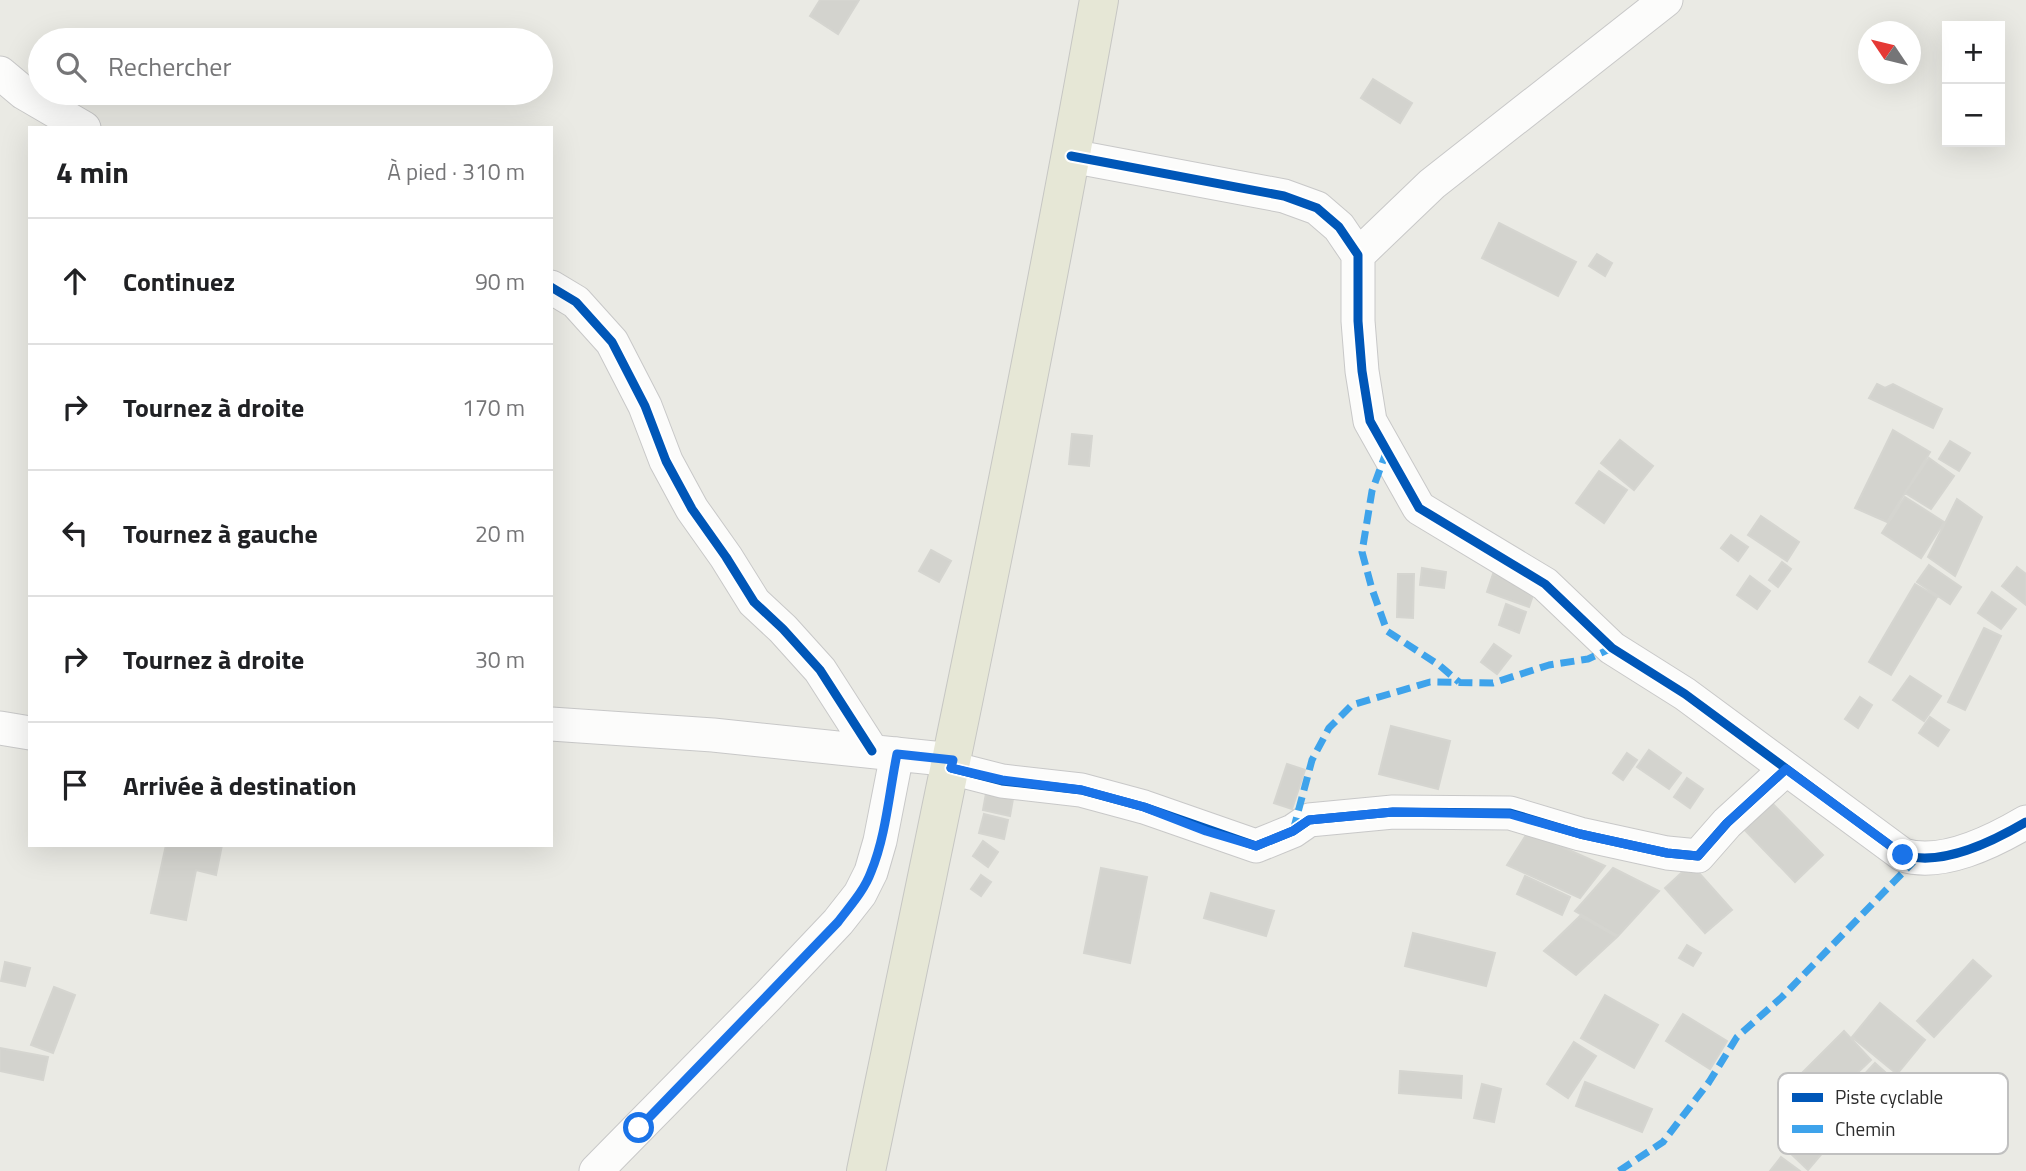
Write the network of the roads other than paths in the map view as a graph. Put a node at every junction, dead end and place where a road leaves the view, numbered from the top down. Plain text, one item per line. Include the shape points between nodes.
1 (1099, 0) edge
2 (1666, 0) edge
3 (0, 73) edge
4 (28, 95) edge
5 (45, 105) edge
6 (81, 126) edge
7 (1071, 156) junction
8 (1358, 255) junction
9 (553, 288) edge
10 (553, 724) edge
11 (0, 727) edge
12 (28, 733) edge
13 (884, 753) junction
14 (952, 764) junction
15 (1786, 769) junction
16 (2026, 822) edge
17 (596, 1171) edge
18 (866, 1171) edge

1 - 7 main road
2 - 8 street via 1432,184
3 - 4 street
5 - 6 street
7 - 8 street via 1283,196 1317,208 1339,226
7 - 14 main road
8 - 15 street via 1358,321 1370,421 1419,508 1545,584 1612,648 1685,694
9 - 13 street via 576,302 612,342 692,509 754,602 820,670
10 - 13 street
11 - 12 street
13 - 14 street
13 - 17 street via 880,841 860,894 776,988
14 - 15 street via 1002,780 1082,790 1256,846 1309,820 1393,812 1510,814 1580,834 1698,856
14 - 18 main road
15 - 16 street via 1903,855 1916,859 1961,852

